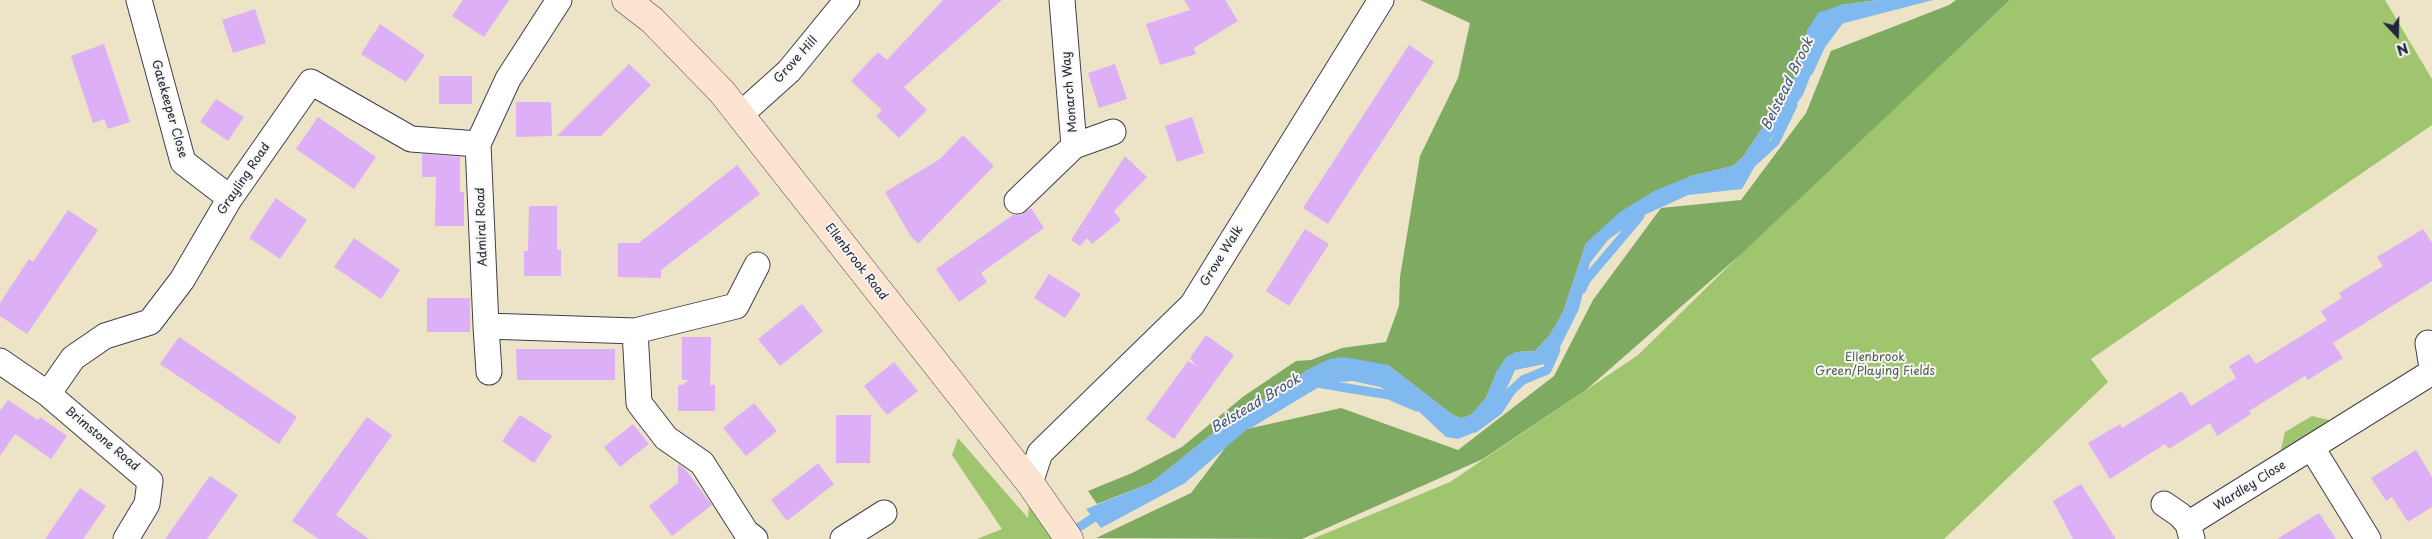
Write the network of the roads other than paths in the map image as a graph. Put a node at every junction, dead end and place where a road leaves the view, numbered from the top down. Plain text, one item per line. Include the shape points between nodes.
1 (139, 0) edge
2 (559, 0) edge
3 (626, 0) edge
4 (847, 0) edge
5 (1062, 0) edge
6 (1381, 0) edge
7 (740, 114) junction
8 (1113, 132) dead end
9 (478, 144) junction
10 (1074, 146) junction
11 (230, 198) junction
12 (1018, 201) dead end
13 (757, 265) dead end
14 (486, 326) junction
15 (635, 331) junction
16 (2428, 343) dead end
17 (0, 361) edge
18 (2432, 368) edge
19 (489, 372) dead end
20 (2432, 372) edge
21 (48, 394) junction
22 (2312, 448) junction
23 (1030, 483) junction
24 (2164, 504) dead end
25 (884, 513) dead end
26 (2190, 532) edge
27 (1065, 533) edge
28 (126, 539) edge
29 (755, 539) edge
30 (843, 539) edge
31 (2368, 539) edge

1 - 11 street, Gatekeeper Close via 183,162
2 - 9 street, Admiral Road via 508,79
3 - 7 street, Ellenbrook Road via 652,20
4 - 7 street, Grove Hill via 789,72
5 - 10 street, Monarch Way
6 - 23 street, Grove Walk via 1192,305 1040,453
7 - 23 street, Ellenbrook Road
8 - 10 street
9 - 11 street, Grayling Road via 411,139 311,82
9 - 14 street, Admiral Road
10 - 12 street, Monarch Way
11 - 21 street, Grayling Road via 182,280 150,322 105,336 73,358
13 - 15 street via 736,306
14 - 15 street
14 - 19 street, Admiral Road
15 - 29 street via 639,404 666,438 702,463 746,532
16 - 18 street
17 - 21 street, Brimstone Road
20 - 22 street, Wardley Close
21 - 28 street, Brimstone Road via 150,481 147,504
22 - 26 street, Wardley Close
22 - 31 street
23 - 27 street, Ellenbrook Road
24 - 26 street, Wardley Close via 2180,515
25 - 30 street

